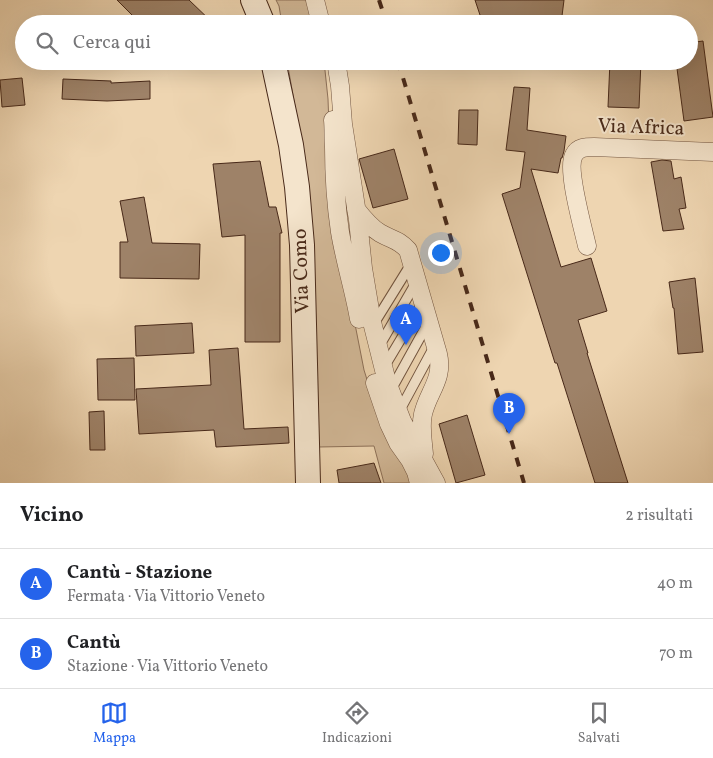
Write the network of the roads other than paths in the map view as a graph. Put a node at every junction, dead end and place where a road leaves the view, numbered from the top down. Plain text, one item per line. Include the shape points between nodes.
1 (252, 0) edge
2 (266, 0) edge
3 (315, 0) edge
4 (322, 0) edge
5 (258, 15) edge
6 (268, 15) edge
7 (319, 15) edge
8 (326, 15) edge
9 (275, 70) edge
10 (329, 70) edge
11 (337, 70) edge
12 (713, 152) edge
13 (356, 209) junction
14 (588, 246) dead end
15 (414, 272) junction
16 (423, 302) junction
17 (429, 321) junction
18 (381, 343) junction
19 (435, 344) junction
20 (386, 364) junction
21 (392, 388) junction
22 (401, 408) junction
23 (424, 462) junction
24 (308, 483) edge
25 (418, 483) edge
26 (436, 483) edge

1 - 5 street
2 - 6 street
3 - 7 street
4 - 8 street
9 - 24 street, Via Como via 291,145 302,245
10 - 25 street via 338,211 348,272 389,424 416,472
11 - 13 street
12 - 14 street, Via Africa via 594,146 579,149 572,160 572,176
13 - 15 street via 378,232 401,242 408,250
13 - 23 street via 372,322 387,382 402,421
15 - 16 street
15 - 18 lane
15 - 18 lane via 375,322
16 - 17 street
16 - 20 lane
17 - 19 street
17 - 21 lane
18 - 20 lane
19 - 22 lane
19 - 23 street via 441,364 423,414
20 - 21 lane
21 - 22 lane
22 - 23 lane
23 - 26 street

